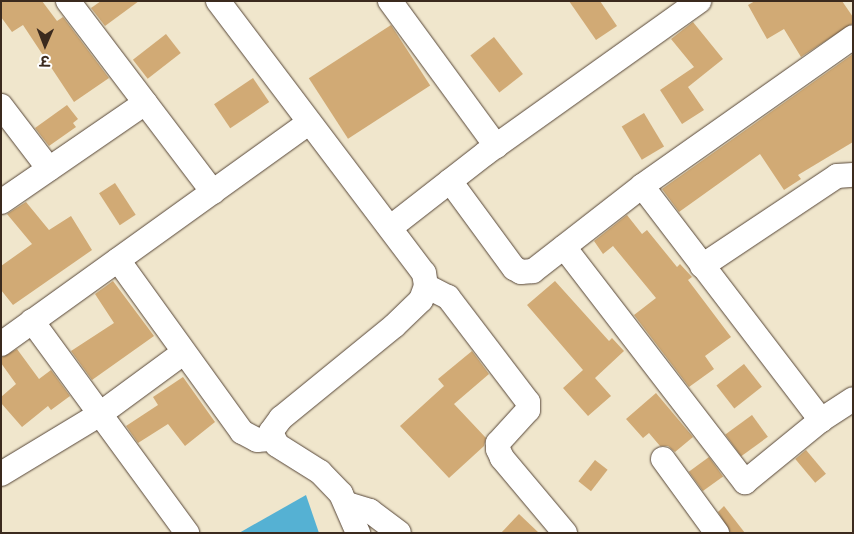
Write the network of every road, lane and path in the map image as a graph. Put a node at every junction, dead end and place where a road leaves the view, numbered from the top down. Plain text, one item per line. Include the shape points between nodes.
1 (68, 1) edge
2 (218, 1) edge
3 (390, 1) edge
4 (699, 1) edge
5 (853, 37) edge
6 (145, 103) junction
7 (1, 106) edge
8 (309, 123) junction
9 (496, 146) junction
10 (49, 168) junction
11 (853, 175) edge
12 (450, 181) junction
13 (642, 186) junction
14 (213, 192) junction
15 (1, 202) edge
16 (391, 227) junction
17 (564, 247) junction
18 (118, 260) junction
19 (702, 266) junction
20 (426, 286) junction
21 (32, 321) junction
22 (1, 344) edge
23 (183, 352) junction
24 (853, 399) edge
25 (100, 414) junction
26 (821, 420) junction
27 (273, 439) junction
28 (663, 459) dead end
29 (1, 474) edge
30 (348, 504) junction
31 (187, 533) edge
32 (358, 533) edge
33 (399, 533) edge
34 (565, 533) edge
35 (717, 533) edge

1 - 6 street
2 - 8 street
3 - 9 street
4 - 9 street
5 - 13 street
6 - 10 street
6 - 14 street
7 - 10 street
8 - 14 street
8 - 16 street
9 - 12 street
10 - 15 street
11 - 19 street via 838,176
12 - 16 street
12 - 17 street via 514,268 521,272 533,271
13 - 17 street
13 - 19 street
14 - 18 street
16 - 20 street via 416,258
17 - 26 street via 745,482
18 - 21 street
18 - 23 street
19 - 26 street
20 - 27 street via 421,300 394,326 281,418 271,432
20 - 34 street via 448,298 528,402 528,410 498,443 498,449
21 - 22 street
21 - 25 street
23 - 25 street
23 - 27 street via 242,432 257,440
24 - 26 street
25 - 29 street
25 - 31 street
27 - 30 street via 320,472
28 - 35 street
30 - 32 street
30 - 33 street via 379,516

